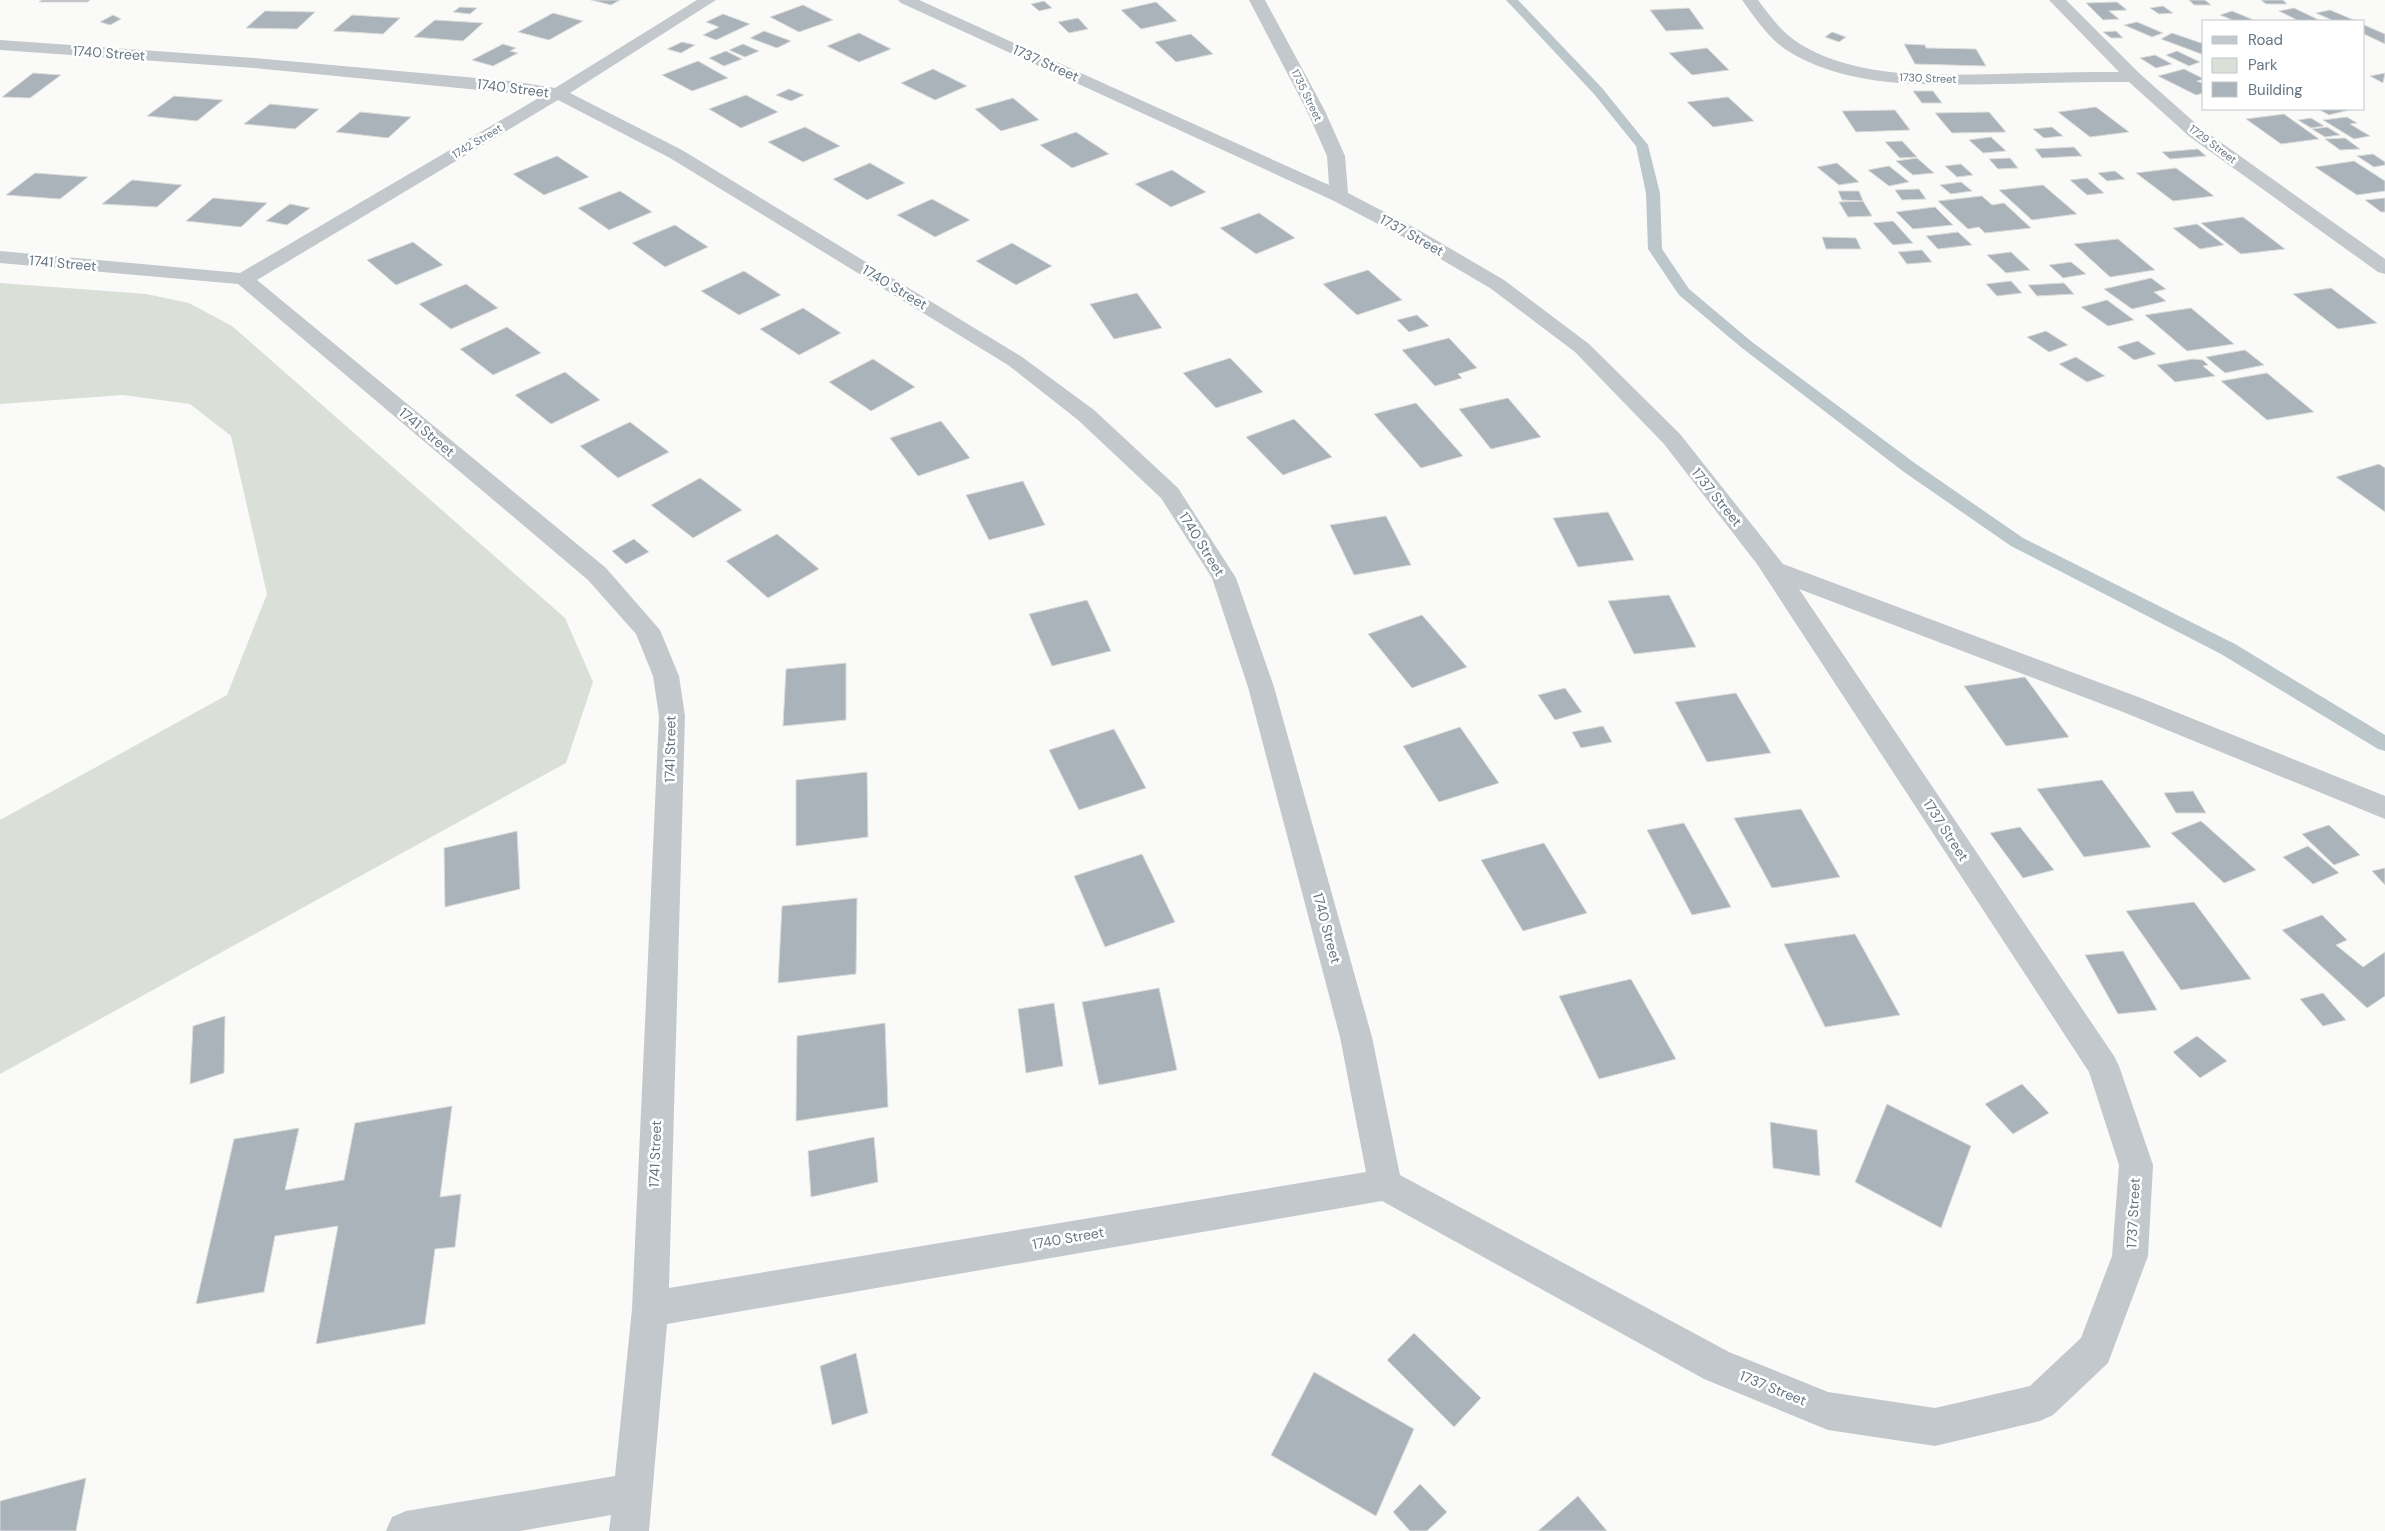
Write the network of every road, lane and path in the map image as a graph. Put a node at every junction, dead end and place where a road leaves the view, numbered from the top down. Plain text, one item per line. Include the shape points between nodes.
1 (708, 0) edge
2 (906, 0) edge
3 (1257, 0) edge
4 (1750, 0) edge
5 (2057, 0) edge
6 (0, 45) edge
7 (2133, 77) junction
8 (558, 93) junction
9 (1339, 196) junction
10 (0, 257) edge
11 (2385, 268) edge
12 (244, 279) junction
13 (1774, 570) junction
14 (2385, 808) edge
15 (1385, 1185) junction
16 (650, 1309) junction
17 (633, 1492) junction
18 (406, 1531) edge
19 (629, 1531) edge

1 - 8 street, 1742 Street
2 - 9 street, 1737 Street
3 - 9 street, 1735 Street via 1336,156
4 - 7 street, 1730 Street via 1773,32 1794,48 1829,64 1863,72 1901,78
5 - 7 street, 1729 Street
6 - 8 street, 1740 Street via 254,63
7 - 11 street, 1729 Street via 2196,133
8 - 12 street, 1742 Street
8 - 15 street, 1740 Street via 676,154 1015,361 1086,415 1170,493 1224,578 1261,688 1356,1037
9 - 13 street, 1737 Street via 1497,284 1582,348 1672,439
10 - 12 street, 1741 Street
12 - 16 street, 1741 Street via 598,574 647,630 666,676 672,716
13 - 14 street via 2132,705
13 - 15 street, 1737 Street via 2103,1066 2136,1165 2130,1256 2095,1350 2040,1402 1935,1427 1828,1411 1717,1366
15 - 16 street, 1740 Street
16 - 17 street, 1741 Street
17 - 18 street
17 - 19 street, 1741 Street

